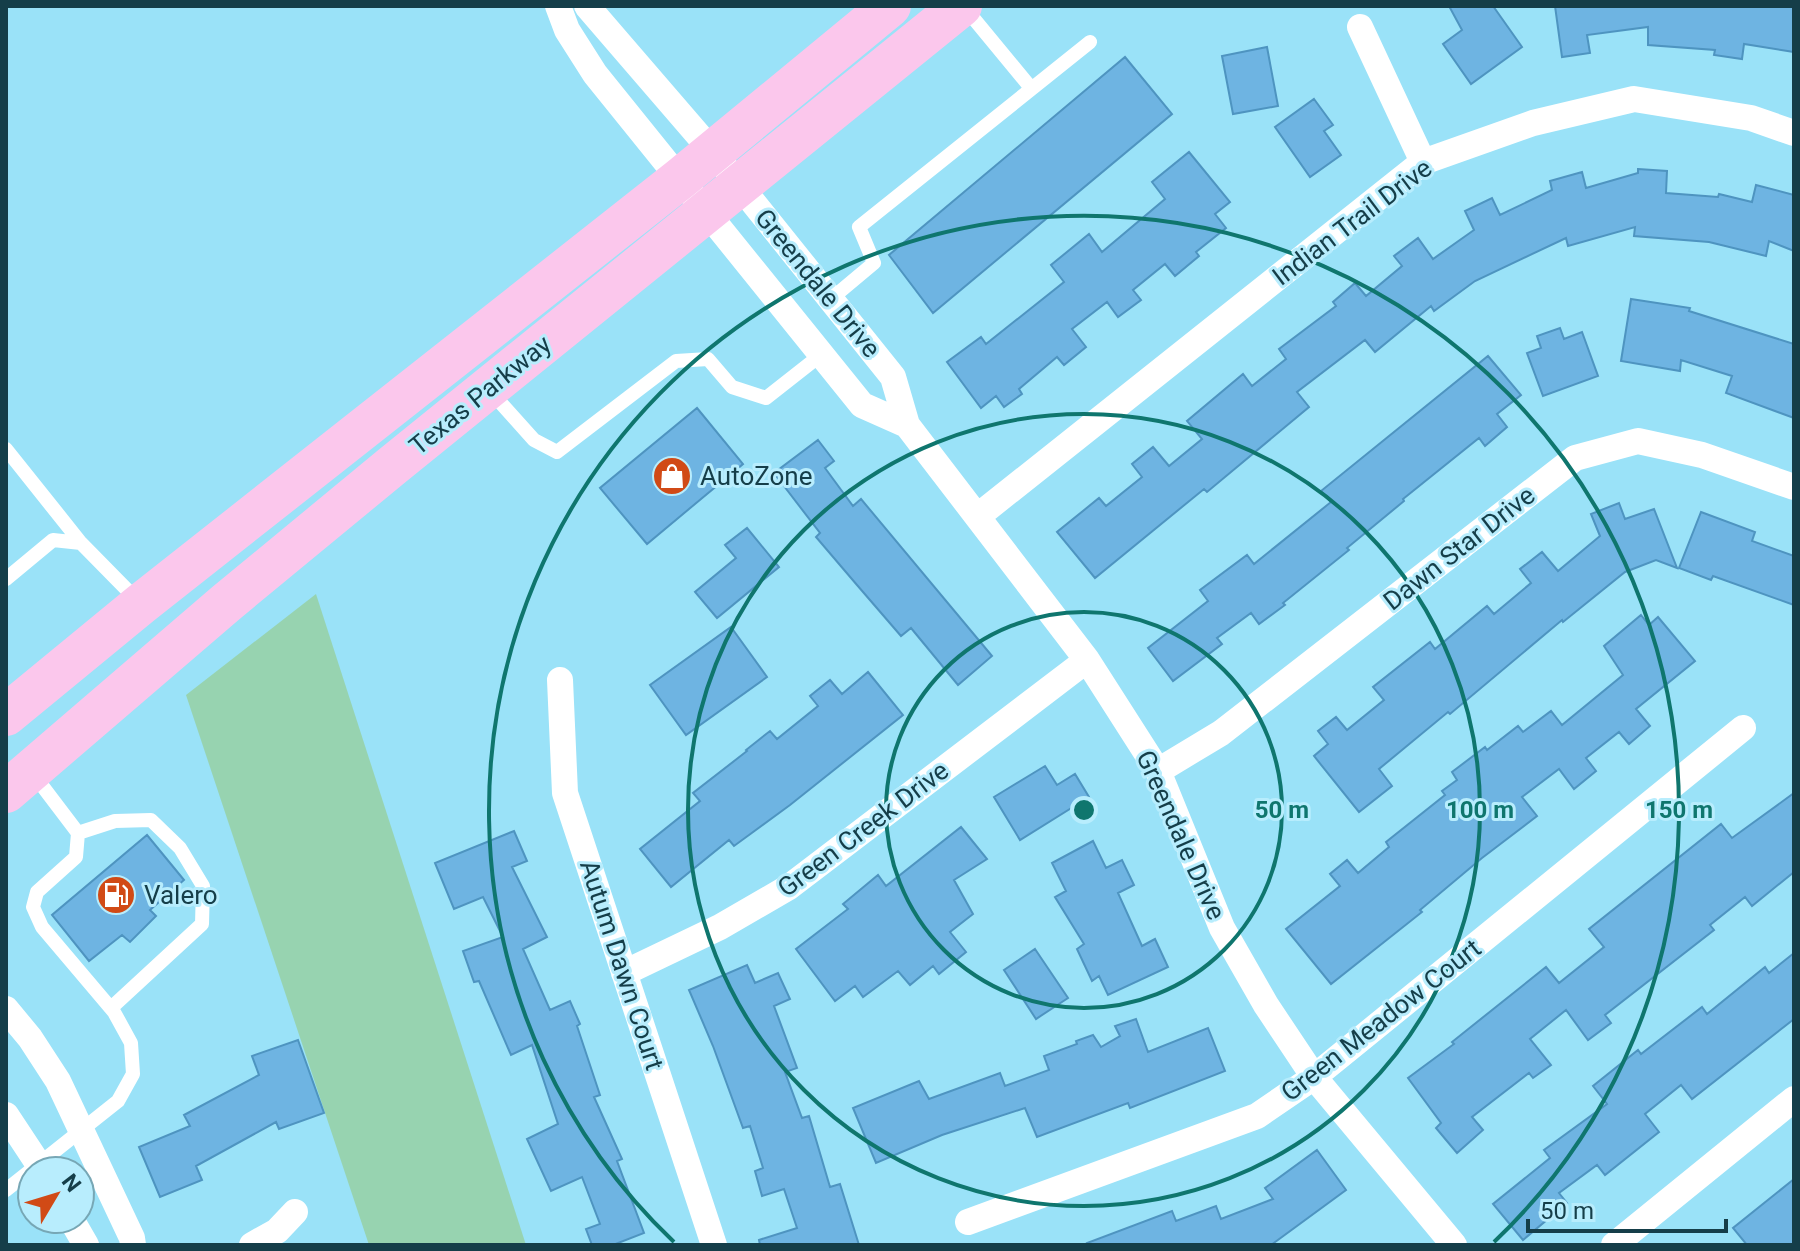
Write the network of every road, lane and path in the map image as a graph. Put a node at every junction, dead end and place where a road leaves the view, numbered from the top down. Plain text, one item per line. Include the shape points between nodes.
1 (558, 6) edge
2 (587, 6) edge
3 (890, 6) edge
4 (962, 6) edge
5 (1360, 27) dead end
6 (1090, 42) dead end
7 (1031, 88) junction
8 (1794, 133) edge
9 (712, 151) junction
10 (1423, 162) junction
11 (681, 178) junction
12 (723, 198) junction
13 (831, 299) junction
14 (822, 354) junction
15 (488, 389) junction
16 (907, 425) junction
17 (6, 449) edge
18 (1794, 487) edge
19 (978, 516) junction
20 (81, 543) junction
21 (6, 579) edge
22 (141, 604) junction
23 (1087, 660) junction
24 (560, 680) dead end
25 (6, 715) edge
26 (1743, 728) dead end
27 (1158, 771) junction
28 (18, 781) edge
29 (78, 833) junction
30 (624, 973) junction
31 (111, 1008) junction
32 (6, 1009) edge
33 (1314, 1077) junction
34 (1794, 1099) edge
35 (6, 1115) edge
36 (81, 1129) junction
37 (32, 1155) edge
38 (54, 1155) edge
39 (295, 1212) dead end
40 (968, 1222) dead end
41 (133, 1245) edge
42 (252, 1245) edge
43 (714, 1245) edge
44 (1454, 1245) edge
45 (1614, 1245) edge

1 - 11 street, Greendale Drive via 595,74
2 - 9 street, Greendale Drive
3 - 9 main road, Texas Parkway
4 - 7 lane
4 - 12 main road, Texas Parkway
5 - 10 street
6 - 7 lane
7 - 13 lane via 859,227 874,263
8 - 10 street, Indian Trail Drive via 1751,118 1634,99 1533,123
9 - 11 main road, Texas Parkway
9 - 12 street, Greendale Drive
10 - 19 street, Indian Trail Drive
11 - 12 street, Greendale Drive
11 - 22 main road, Texas Parkway
12 - 13 street, Greendale Drive
12 - 14 street, Greendale Drive
12 - 15 main road, Texas Parkway
13 - 16 street, Greendale Drive via 893,377
14 - 15 lane via 766,398 732,387 708,359 676,361 557,452 534,440
14 - 16 street, Greendale Drive via 862,405
15 - 28 main road, Texas Parkway
16 - 19 street, Greendale Drive
17 - 20 lane
18 - 27 street, Dawn Star Drive via 1702,455 1638,441 1575,458 1221,733
19 - 23 street, Greendale Drive
20 - 21 lane via 53,540
20 - 22 lane
22 - 25 main road, Texas Parkway
23 - 27 street, Greendale Drive
23 - 30 street, Green Creek Drive via 789,887
24 - 30 street, Autum Dawn Court via 565,793
26 - 33 street, Green Meadow Court
27 - 33 street, Greendale Drive via 1222,928
28 - 29 lane
29 - 31 lane via 76,857 37,892 33,907 42,927
29 - 31 lane via 115,821 151,820 180,848 203,886 202,924
30 - 43 street, Autum Dawn Court
31 - 36 lane via 131,1043 133,1074 118,1101
32 - 36 street via 58,1081
33 - 40 street, Green Meadow Court via 1257,1116
33 - 44 street, Greendale Drive
34 - 45 street
35 - 37 street
36 - 38 lane
36 - 41 street
39 - 42 street via 277,1231

